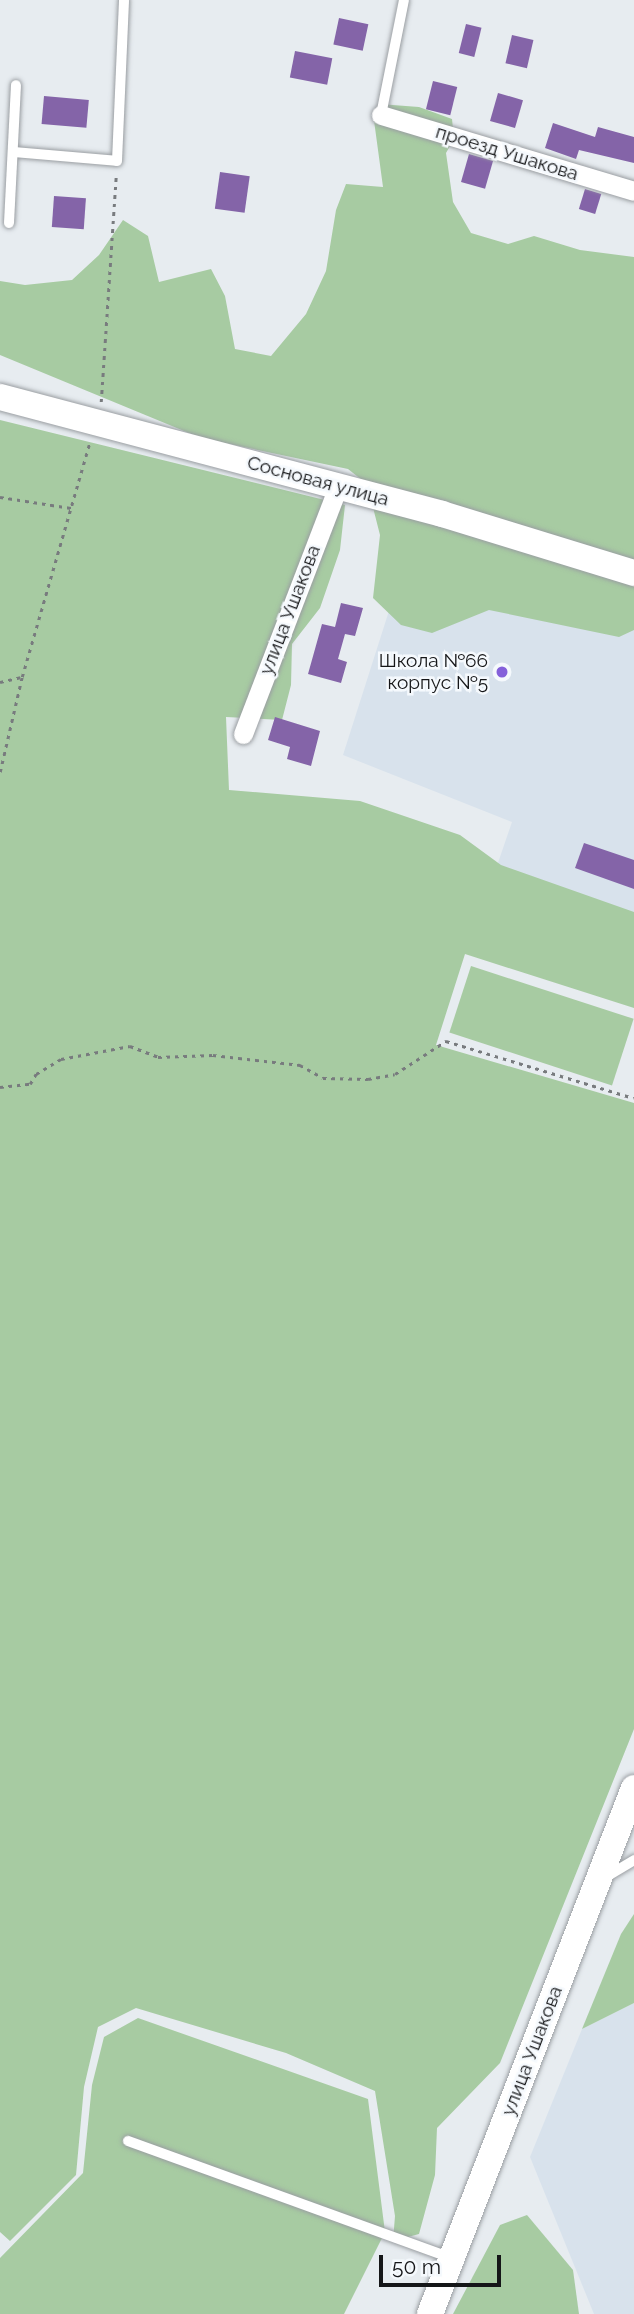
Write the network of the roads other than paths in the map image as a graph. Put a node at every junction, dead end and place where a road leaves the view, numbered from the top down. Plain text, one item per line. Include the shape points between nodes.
1 (124, 0) edge
2 (404, 0) edge
3 (16, 85) dead end
4 (381, 115) joint
5 (13, 152) junction
6 (634, 191) edge
7 (9, 223) dead end
8 (0, 397) edge
9 (338, 486) junction
10 (634, 573) edge
11 (243, 734) dead end
12 (634, 1788) edge
13 (634, 1860) edge
14 (597, 1883) junction
15 (128, 2141) dead end
16 (451, 2258) junction
17 (430, 2314) edge

1 - 5 lane via 117,161
2 - 4 lane
3 - 5 lane
4 - 6 street, проезд Ушакова
5 - 7 lane
8 - 9 street, Сосновая улица
9 - 10 street, Сосновая улица
9 - 11 street, улица Ушакова
12 - 14 street, улица Ушакова
13 - 14 lane
14 - 16 street, улица Ушакова
15 - 16 lane
16 - 17 street, улица Ушакова

